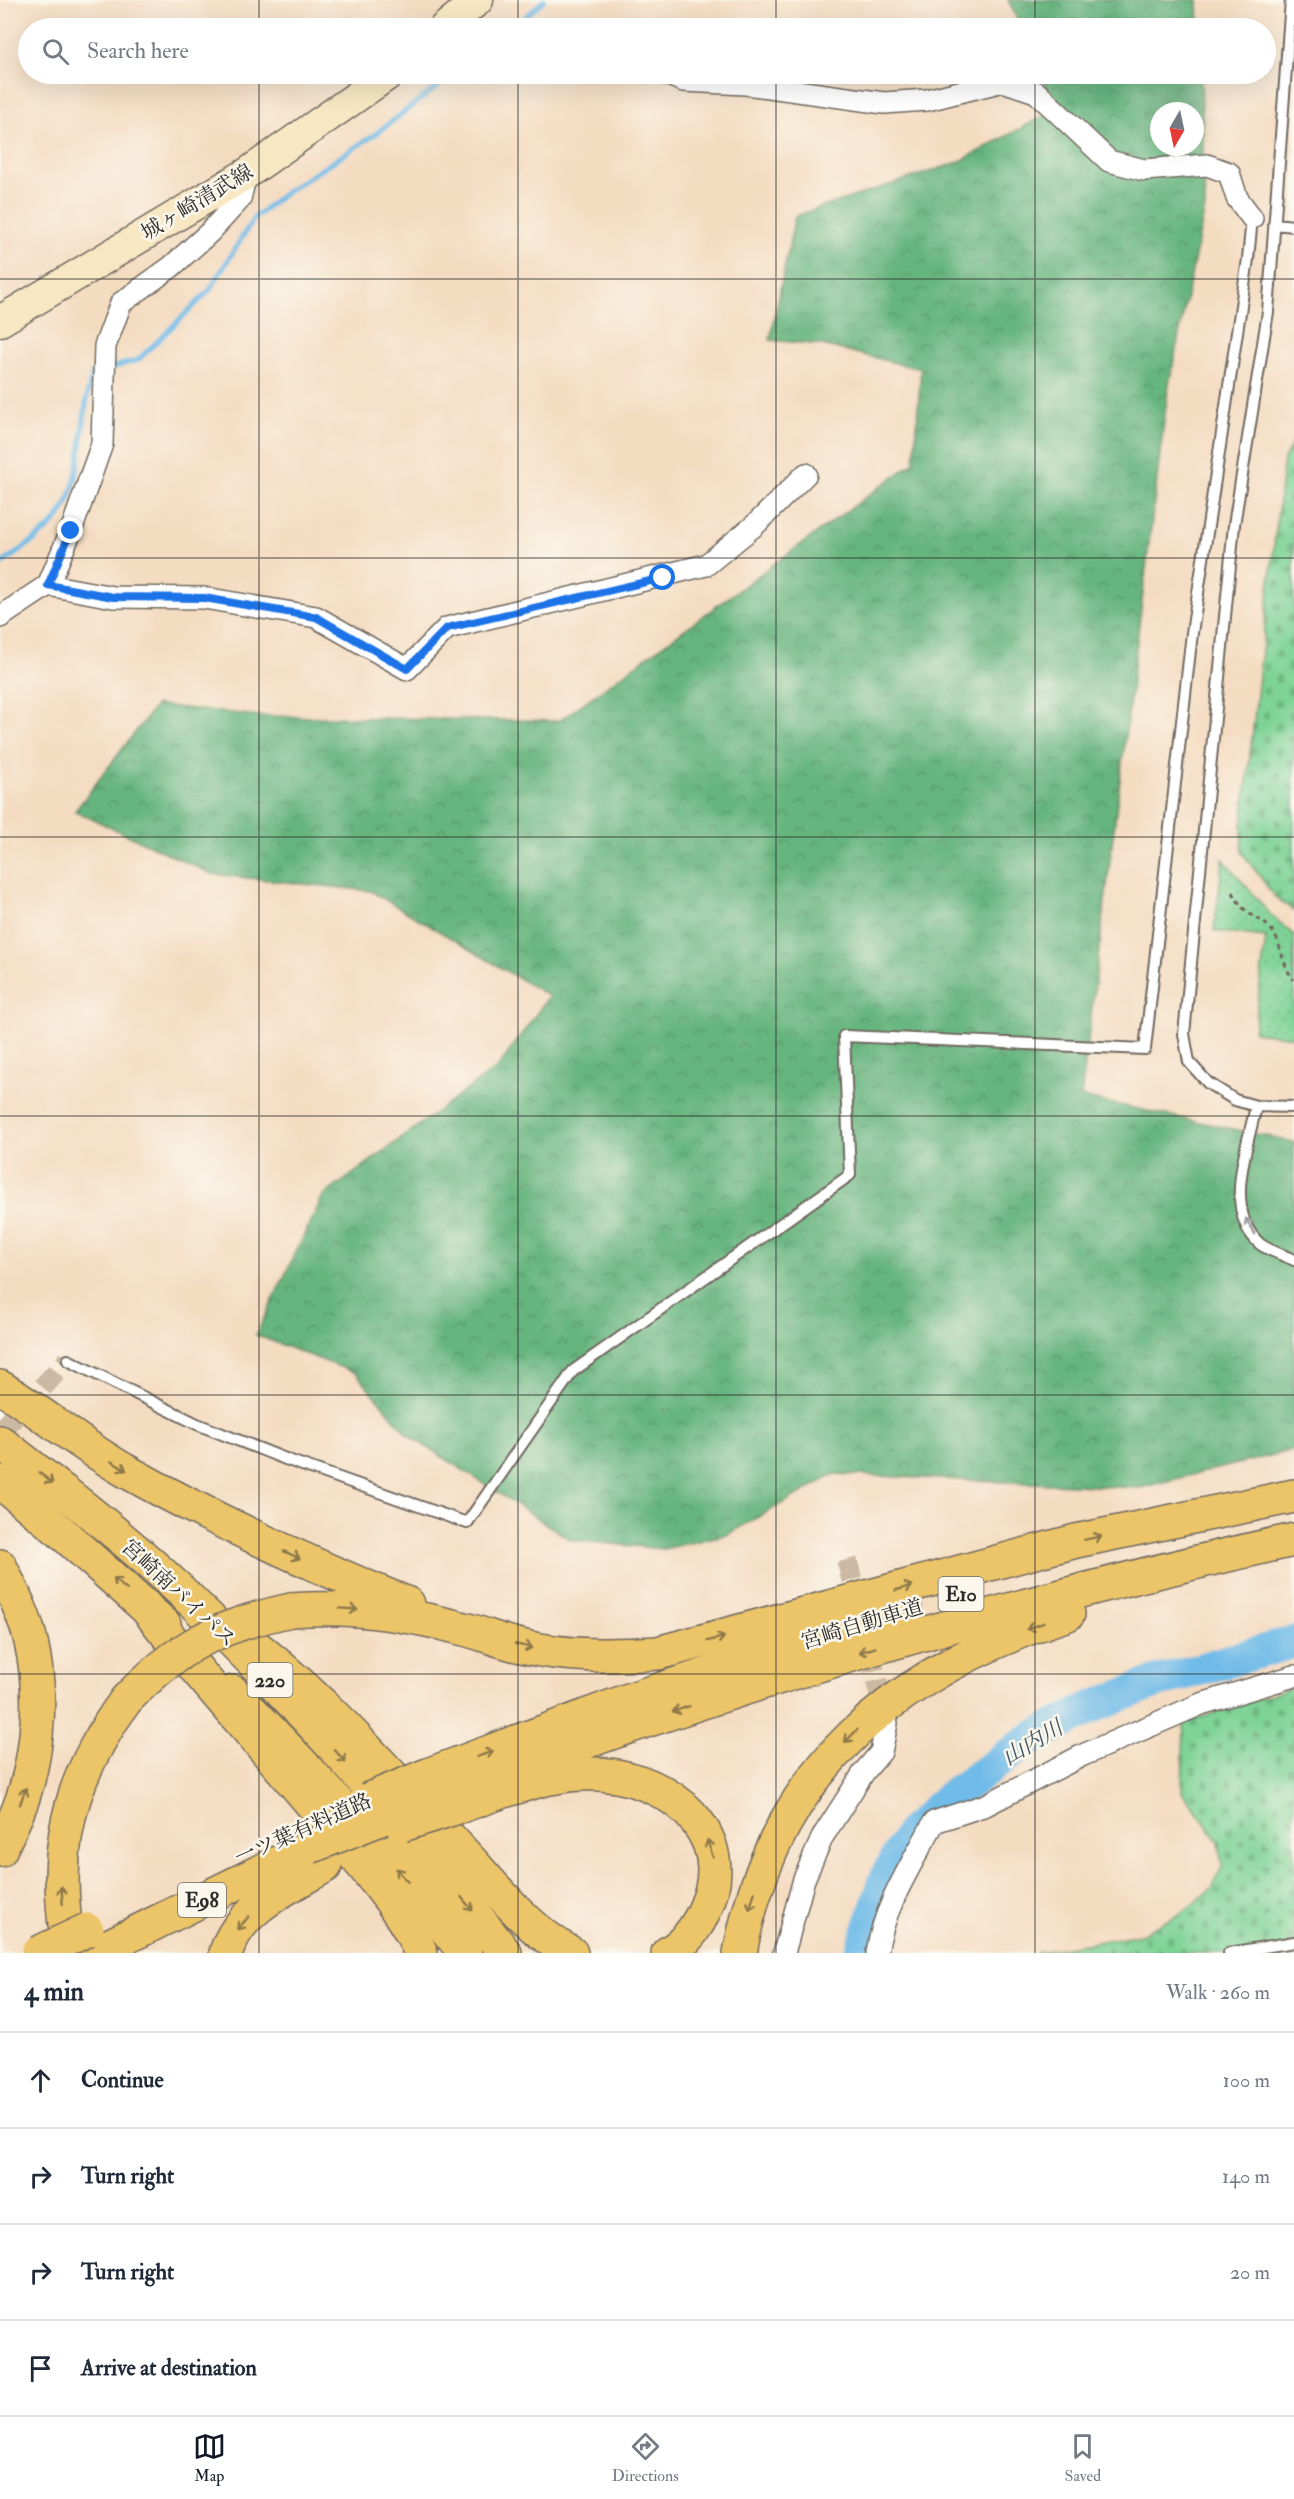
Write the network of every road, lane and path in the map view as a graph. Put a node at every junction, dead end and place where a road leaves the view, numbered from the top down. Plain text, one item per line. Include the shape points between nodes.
1 (478, 0) edge
2 (1291, 0) edge
3 (460, 18) edge
4 (375, 84) edge
5 (746, 84) edge
6 (991, 84) edge
7 (1012, 84) edge
8 (246, 174) junction
9 (1252, 218) joint
10 (1274, 224) junction
11 (1294, 226) edge
12 (0, 321) edge
13 (806, 474) dead end
14 (48, 585) junction
15 (0, 617) edge
16 (1233, 892) dead end
17 (1294, 980) edge
18 (1256, 1106) junction
19 (1294, 1107) edge
20 (1294, 1260) edge
21 (68, 1360) dead end
22 (0, 1387) edge
23 (0, 1442) edge
24 (0, 1482) edge
25 (1294, 1496) edge
26 (1294, 1512) edge
27 (1294, 1540) edge
28 (1248, 1550) junction
29 (0, 1566) edge
30 (181, 1591) junction
31 (144, 1605) junction
32 (467, 1630) junction
33 (1294, 1676) edge
34 (643, 1721) junction
35 (887, 1723) tunnel mouth
36 (579, 1731) junction
37 (445, 1791) junction
38 (0, 1850) edge
39 (311, 1850) junction
40 (1294, 1942) edge
41 (86, 1947) edge
42 (38, 1953) edge
43 (226, 1953) edge
44 (421, 1953) edge
45 (465, 1953) edge
46 (505, 1953) edge
47 (571, 1953) edge
48 (668, 1953) edge
49 (740, 1953) edge
50 (784, 1953) edge
51 (878, 1953) edge
52 (1229, 1953) edge

1 - 3 main road
2 - 10 lane
4 - 8 main road, 城ヶ崎清武線
5 - 6 street via 884,103 927,100
7 - 9 street via 1036,92 1109,160 1144,170 1207,165 1229,173 1238,198
8 - 12 main road, 城ヶ崎清武線
8 - 14 street via 240,199 210,232 171,267 121,303 105,346 102,444
9 - 21 lane via 1192,633 1145,1049 844,1036 850,1175 573,1371 467,1523 197,1424
10 - 11 lane
10 - 18 lane via 1268,312 1234,525 1184,1034 1189,1062 1208,1083 1235,1100
13 - 14 street via 755,525 706,565 447,628 407,669 316,617 204,598 113,597
14 - 15 street
16 - 17 path via 1245,913 1270,929
18 - 19 lane
20 -> 18 lane via 1260,1244 1245,1221 1239,1193
22 -> 32 main road via 125,1470 200,1510 326,1570
23 -> 30 main road, 宮崎南バイパス / 220
31 -> 24 main road, 宮崎南バイパス / 220
32 -> 25 main road via 564,1653 658,1653 1076,1541
26 - 36 main road, 宮崎自動車道 / E10 via 966,1592 813,1639
27 - 28 main road, 宮崎自動車道 / E10
28 -> 34 main road, 宮崎自動車道 / E10 via 917,1635
28 -> 49 main road via 1002,1638 925,1678 864,1723 807,1787 776,1838 753,1896
38 -> 29 main road via 25,1792 37,1719 32,1643
30 -> 46 main road, 宮崎南バイパス / 220 via 322,1735
30 - 47 main road via 282,1666 536,1930
31 - 44 main road via 196,1672 295,1782 393,1903
45 -> 31 main road, 宮崎南バイパス / 220 via 320,1781
41 -> 32 main road, bridge via 61,1883 73,1794 88,1759 126,1700 150,1674 212,1632 291,1610 387,1612
33 - 51 street via 1201,1704 1083,1755 986,1805 934,1822 896,1894 879,1939
34 - 36 main road, 宮崎自動車道 / E10
34 - 37 main road
35 - 50 street via 881,1752 823,1836 804,1880
36 - 37 main road, E98
37 - 39 main road, E98, bridge
48 -> 37 main road via 690,1935 701,1919 709,1900 714,1867 699,1821 671,1796 637,1781 591,1773
39 - 41 main road, 一ツ葉有料道路 / E98
39 -> 43 main road via 276,1894 240,1926
40 - 52 lane
41 - 42 main road, 一ツ葉有料道路 / E98, bridge

